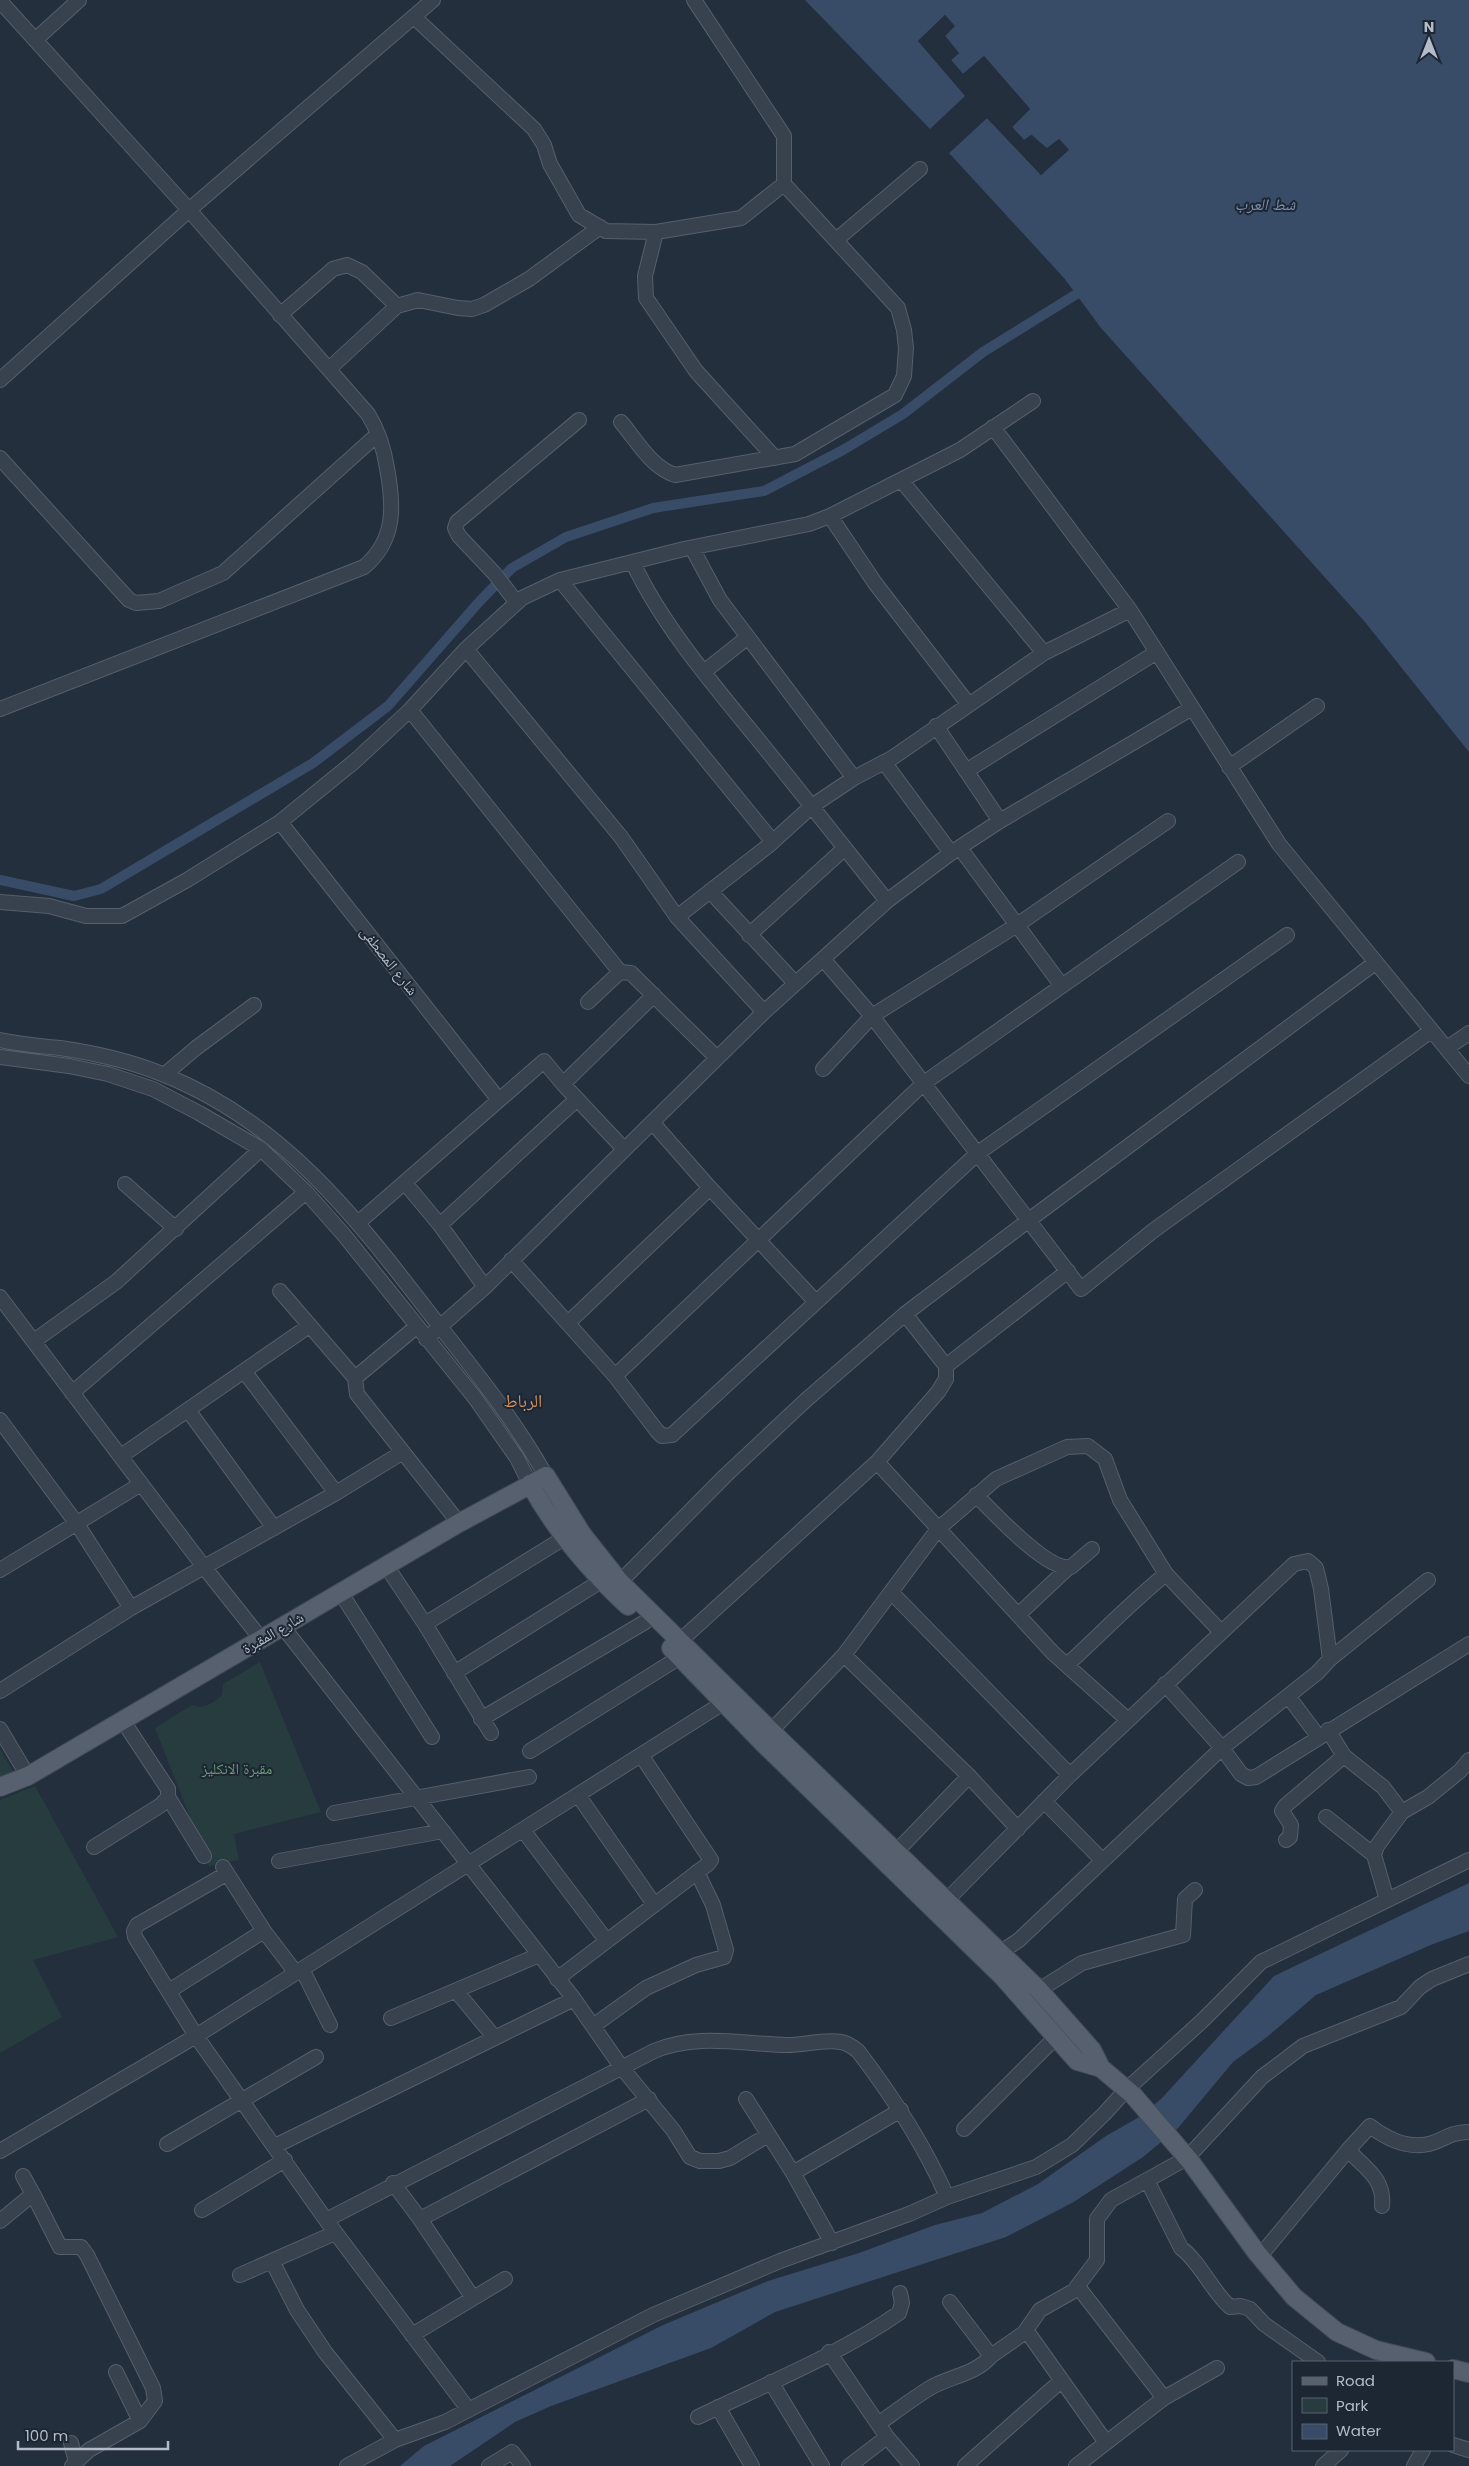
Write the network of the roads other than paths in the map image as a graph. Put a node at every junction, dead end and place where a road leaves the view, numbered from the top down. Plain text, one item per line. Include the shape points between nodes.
1 (79, 0) edge
2 (433, 0) edge
3 (694, 0) edge
4 (0, 1) edge
5 (414, 17) junction
6 (35, 40) junction
7 (920, 169) dead end
8 (784, 184) junction
9 (189, 210) junction
10 (600, 227) junction
11 (656, 232) junction
12 (836, 240) junction
13 (396, 306) junction
14 (280, 314) junction
15 (328, 369) junction
16 (0, 380) edge
17 (1033, 401) dead end
18 (579, 420) dead end
19 (621, 422) dead end
20 (993, 427) junction
21 (378, 434) junction
22 (0, 458) edge
23 (775, 458) junction
24 (900, 480) junction
25 (830, 516) junction
26 (692, 548) junction
27 (634, 563) junction
28 (560, 580) junction
29 (515, 600) junction
30 (1130, 610) junction
31 (748, 636) junction
32 (466, 649) junction
33 (1157, 652) junction
34 (1044, 653) junction
35 (705, 671) junction
36 (969, 705) junction
37 (1317, 706) dead end
38 (1192, 708) junction
39 (0, 709) edge
40 (410, 710) junction
41 (936, 726) junction
42 (884, 762) junction
43 (1229, 767) junction
44 (966, 771) junction
45 (854, 778) junction
46 (812, 806) junction
47 (1000, 821) junction
48 (1168, 821) dead end
49 (280, 822) junction
50 (770, 842) junction
51 (845, 848) junction
52 (955, 850) junction
53 (1238, 862) dead end
54 (710, 891) junction
55 (887, 901) junction
56 (0, 902) edge
57 (678, 917) junction
58 (1017, 925) junction
59 (749, 935) junction
60 (1287, 935) dead end
61 (823, 959) junction
62 (1376, 963) junction
63 (620, 972) junction
64 (795, 983) junction
65 (1062, 986) junction
66 (654, 995) junction
67 (588, 1002) dead end
68 (254, 1006) dead end
69 (764, 1012) junction
70 (872, 1016) junction
71 (1431, 1031) junction
72 (1469, 1033) edge
73 (0, 1040) edge
74 (1447, 1048) junction
75 (0, 1057) edge
76 (717, 1058) junction
77 (823, 1069) dead end
78 (164, 1075) junction
79 (1469, 1076) edge
80 (924, 1083) junction
81 (563, 1084) junction
82 (577, 1099) junction
83 (499, 1100) junction
84 (226, 1106) junction
85 (214, 1122) junction
86 (652, 1122) junction
87 (261, 1149) junction
88 (624, 1149) junction
89 (978, 1153) junction
90 (406, 1183) junction
91 (125, 1184) dead end
92 (710, 1188) junction
93 (306, 1192) junction
94 (1028, 1220) junction
95 (359, 1222) junction
96 (440, 1225) junction
97 (176, 1229) junction
98 (758, 1239) junction
99 (512, 1260) junction
100 (1068, 1271) junction
101 (485, 1287) junction
102 (280, 1291) dead end
103 (1, 1300) edge
104 (816, 1302) junction
105 (905, 1314) junction
106 (569, 1322) junction
107 (309, 1326) junction
108 (416, 1327) junction
109 (441, 1327) junction
110 (426, 1339) junction
111 (34, 1341) junction
112 (946, 1366) junction
113 (244, 1371) junction
114 (615, 1376) junction
115 (354, 1378) junction
116 (72, 1393) junction
117 (188, 1410) junction
118 (0, 1420) edge
119 (403, 1452) junction
120 (121, 1456) junction
121 (876, 1462) junction
122 (546, 1476) junction
123 (141, 1484) junction
124 (530, 1484) junction
125 (336, 1493) junction
126 (976, 1495) junction
127 (459, 1523) junction
128 (77, 1524) junction
129 (274, 1528) junction
130 (938, 1529) junction
131 (564, 1538) junction
132 (1092, 1549) dead end
133 (387, 1567) junction
134 (204, 1568) junction
135 (1068, 1568) junction
136 (0, 1570) edge
137 (1166, 1574) junction
138 (1428, 1580) dead end
139 (601, 1581) junction
140 (620, 1582) junction
141 (341, 1593) junction
142 (892, 1593) junction
143 (131, 1608) junction
144 (1018, 1615) junction
145 (645, 1622) junction
146 (425, 1624) junction
147 (283, 1627) junction
148 (1221, 1632) junction
149 (262, 1640) junction
150 (1469, 1644) edge
151 (680, 1649) junction
152 (844, 1655) junction
153 (1330, 1658) junction
154 (1066, 1664) junction
155 (454, 1673) junction
156 (1165, 1684) junction
157 (0, 1691) edge
158 (1288, 1696) junction
159 (723, 1702) junction
160 (481, 1718) junction
161 (1128, 1720) junction
162 (123, 1721) junction
163 (0, 1729) edge
164 (771, 1731) junction
165 (491, 1732) dead end
166 (1323, 1733) junction
167 (432, 1737) dead end
168 (1222, 1748) junction
169 (530, 1751) dead end
170 (640, 1755) junction
171 (1344, 1756) junction
172 (1469, 1760) edge
173 (1070, 1775) junction
174 (28, 1776) junction
175 (969, 1776) junction
176 (529, 1777) dead end
177 (0, 1787) edge
178 (578, 1795) junction
179 (168, 1797) junction
180 (418, 1799) junction
181 (831, 1799) junction
182 (1044, 1802) junction
183 (1402, 1812) junction
184 (334, 1813) dead end
185 (1326, 1817) dead end
186 (1018, 1829) junction
187 (523, 1830) junction
188 (443, 1831) junction
189 (1286, 1840) dead end
190 (94, 1847) dead end
191 (897, 1851) junction
192 (1374, 1855) junction
193 (204, 1856) dead end
194 (1102, 1860) junction
195 (1469, 1860) edge
196 (279, 1861) dead end
197 (469, 1864) junction
198 (697, 1872) junction
199 (1195, 1890) dead end
200 (1387, 1900) junction
201 (946, 1901) junction
202 (654, 1904) junction
203 (264, 1930) junction
204 (606, 1940) junction
205 (1001, 1952) junction
206 (539, 1955) junction
207 (1469, 1964) edge
208 (299, 1971) junction
209 (557, 1979) junction
210 (1039, 1990) junction
211 (169, 1991) junction
212 (457, 1992) junction
213 (574, 1999) junction
214 (392, 2018) dead end
215 (330, 2025) dead end
216 (593, 2026) junction
217 (196, 2036) junction
218 (1057, 2036) junction
219 (495, 2038) junction
220 (316, 2057) dead end
221 (622, 2068) junction
222 (1101, 2068) junction
223 (1130, 2092) junction
224 (746, 2099) dead end
225 (244, 2100) junction
226 (650, 2100) junction
227 (901, 2110) junction
228 (964, 2129) dead end
229 (1467, 2132) dead end
230 (768, 2136) junction
231 (167, 2144) dead end
232 (275, 2146) junction
233 (1348, 2150) junction
234 (0, 2151) edge
235 (1184, 2155) junction
236 (285, 2160) junction
237 (793, 2173) junction
238 (23, 2176) dead end
239 (1146, 2180) junction
240 (393, 2183) junction
241 (34, 2194) junction
242 (947, 2197) junction
243 (1382, 2206) dead end
244 (202, 2210) dead end
245 (420, 2219) junction
246 (0, 2220) edge
247 (326, 2220) junction
248 (335, 2233) junction
249 (832, 2243) junction
250 (1260, 2256) junction
251 (272, 2261) junction
252 (240, 2275) dead end
253 (505, 2279) dead end
254 (1076, 2288) junction
255 (900, 2293) dead end
256 (473, 2298) junction
257 (950, 2302) dead end
258 (1026, 2330) junction
259 (412, 2335) junction
260 (829, 2352) junction
261 (991, 2356) junction
262 (1317, 2361) edge
263 (1422, 2361) edge
264 (1216, 2368) dead end
265 (1454, 2369) edge
266 (116, 2372) dead end
267 (1469, 2373) edge
268 (1062, 2380) junction
269 (771, 2382) junction
270 (1164, 2398) junction
271 (718, 2407) junction
272 (468, 2409) junction
273 (698, 2417) dead end
274 (140, 2422) junction
275 (878, 2424) junction
276 (887, 2437) junction
277 (395, 2440) junction
278 (1105, 2441) junction
279 (71, 2443) dead end
280 (1454, 2444) edge
281 (1469, 2450) edge
282 (1340, 2451) edge
283 (1422, 2451) edge
284 (74, 2464) edge
285 (347, 2466) edge
286 (489, 2466) edge
287 (523, 2466) edge
288 (752, 2466) edge
289 (822, 2466) edge
290 (849, 2466) edge
291 (912, 2466) edge
292 (965, 2466) edge
293 (1076, 2466) edge
294 (1323, 2466) edge
295 (1414, 2466) edge

1 - 6 street
2 - 5 street
3 - 8 street via 784,136
4 - 6 street
5 - 9 street
5 - 10 street via 534,129 579,215
6 - 9 street
7 - 12 street
8 - 11 street via 741,218
8 - 12 street
9 - 14 street
9 - 16 street
10 - 11 street via 606,231
10 - 13 street via 529,279 484,306 458,308 418,300
11 - 23 street via 645,276 646,298 696,371
12 - 23 street via 898,308 904,330 904,376 895,395 888,400 795,454
13 - 14 street via 362,272 347,266 333,269
13 - 15 street
14 - 15 street
15 - 21 street via 368,414
17 - 20 street
18 - 29 street via 457,522 455,528 459,536
19 - 23 street via 652,461 675,475
20 - 24 street via 960,450
20 - 30 street
21 - 22 street via 224,573 147,603 130,600
21 - 39 street via 393,505 381,549 364,568
24 - 25 street
24 - 34 street
25 - 26 street via 809,524
25 - 36 street via 875,583
26 - 27 street
26 - 31 street via 720,600
27 - 28 street
27 - 35 street via 643,582
28 - 29 street
28 - 50 street
29 - 32 street
30 - 33 street
30 - 34 street
31 - 35 street
31 - 45 street
32 - 40 street
32 - 57 street via 609,822
33 - 38 street
33 - 44 street
34 - 36 street
35 - 46 street
36 - 41 street
37 - 43 street
38 - 43 street
38 - 47 street
40 - 49 street
40 - 63 street
41 - 42 street
41 - 44 street
42 - 45 street
42 - 52 street
43 - 62 street via 1279,844
44 - 47 street
45 - 46 street
46 - 50 street
46 - 51 street
47 - 52 street
48 - 58 street
49 - 56 street via 122,916 86,916 49,906
49 - 83 street, شارع المصطفى
50 - 54 street
51 - 55 street
51 - 59 street
52 - 55 street
52 - 58 street
53 - 65 street
54 - 57 street
54 - 59 street
55 - 61 street
57 - 69 street
58 - 65 street
58 - 70 street
59 - 64 street
60 - 89 street
61 - 64 street
61 - 70 street
62 - 71 street
62 - 94 street
63 - 66 street via 631,973
63 - 67 street
64 - 69 street
65 - 80 street
66 - 76 street
66 - 81 street
68 - 78 street
69 - 76 street
70 - 77 street
70 - 80 street
71 - 74 street
71 - 100 street via 1154,1230 1081,1289
72 - 74 street
73 - 78 street via 93,1054
74 - 79 street
75 - 85 street via 108,1074 153,1090
76 - 86 street
78 - 84 street
80 - 89 street
80 - 98 street
81 - 82 street
81 - 83 street via 544,1061
82 - 88 street
82 - 96 street
83 - 90 street
84 - 85 street
84 - 95 street via 295,1156
85 - 87 street
86 - 88 street
86 - 92 street
87 - 93 street
87 - 97 street
88 - 99 street
89 - 94 street
89 - 104 street
90 - 95 street
90 - 96 street
91 - 97 street
92 - 98 street
92 - 106 street
93 - 108 street
93 - 116 street
94 - 100 street
94 - 105 street
95 - 109 street
96 - 101 street
97 - 111 street via 116,1282
98 - 104 street
98 - 114 street
99 - 101 street
99 - 106 street
100 - 112 street
101 - 109 street
102 - 107 street
103 - 111 street
104 - 114 street via 672,1435 662,1436 656,1431
105 - 112 street
105 - 140 street via 726,1475
106 - 114 street
107 - 113 street
107 - 115 street
108 - 110 street
108 - 115 street
109 - 110 street
109 - 122 street via 514,1423
110 - 124 street via 498,1429
111 - 116 street
112 - 121 street via 946,1379 938,1392
113 - 117 street
113 - 125 street
115 - 119 street via 357,1394
116 - 120 street
117 - 120 street
117 - 129 street
118 - 128 street
119 - 125 street
119 - 127 street
120 - 123 street
121 - 130 street
121 - 151 street
122 - 124 main road, شارع المقبرة
122 - 140 main road via 582,1534
123 - 128 street
123 - 134 street
124 - 127 main road, شارع المقبرة
124 - 131 main road
125 - 129 street
126 - 130 street
126 - 135 street via 1034,1550
126 - 137 street via 996,1479 1033,1460 1066,1447 1088,1446 1105,1459 1120,1500
127 - 133 main road, شارع المقبرة
128 - 136 street
128 - 143 street
129 - 134 street
130 - 142 street
130 - 144 street
131 - 139 main road
131 - 146 street
132 - 135 street
133 - 141 main road, شارع المقبرة
133 - 146 street
134 - 143 street
134 - 149 street
135 - 144 street
137 - 148 street
137 - 154 street
138 - 153 street
139 - 145 main road
139 - 155 street
140 - 151 main road
141 - 147 main road, شارع المقبرة
141 - 167 street
142 - 152 street
142 - 173 street
143 - 157 street
144 - 154 street
145 - 151 main road
145 - 160 street
146 - 155 street
147 - 149 main road, شارع المقبرة
147 - 180 street
148 - 153 street via 1294,1564 1308,1562 1316,1568 1321,1589
148 - 156 street
149 - 162 main road, شارع المقبرة
150 - 166 street
151 - 159 main road
151 - 164 main road
151 - 169 street
152 - 164 street
152 - 175 street
153 - 158 street
154 - 161 street
155 - 160 street
156 - 161 street
156 - 168 street
158 - 166 street
158 - 168 street
159 - 170 street
159 - 181 main road
160 - 165 street
161 - 173 street
162 - 174 main road, شارع المقبرة
162 - 179 street via 168,1789
163 - 174 street
164 - 181 main road
166 - 168 street via 1256,1777 1248,1778 1241,1774
166 - 171 street
168 - 194 street
170 - 178 street
170 - 198 street via 709,1854 711,1860
171 - 183 street via 1383,1787
171 - 189 street via 1285,1806 1282,1811 1292,1825 1290,1837
172 - 183 street via 1428,1797
173 - 182 street
174 - 177 main road, شارع المقبرة
175 - 186 street
175 - 191 street
176 - 180 street
178 - 187 street
178 - 202 street
179 - 190 street via 161,1805
179 - 193 street
180 - 184 street
180 - 188 street
181 - 191 main road
181 - 218 main road
182 - 186 street
182 - 194 street
183 - 192 street
185 - 192 street
186 - 201 street
187 - 197 street
187 - 204 street
188 - 196 street
188 - 197 street
191 - 201 main road
192 - 200 street
194 - 205 street via 1019,1940
195 - 200 street
197 - 206 street
197 - 208 street
198 - 202 street
198 - 216 street via 712,1905 726,1950 724,1957 696,1965 646,1988
199 - 210 street via 1185,1899 1183,1935 1082,1963
200 - 223 street via 1261,1962
201 - 205 main road
202 - 204 street
203 - 208 street
203 - 211 street
203 - 211 street via 224,1870 136,1925 135,1937
204 - 209 street
205 - 210 main road
206 - 209 street
206 - 212 street
207 - 235 street via 1432,1979 1402,2007 1303,2046 1246,2092
208 - 215 street
208 - 217 street
209 - 213 street
210 - 222 main road via 1092,2050
211 - 217 street
212 - 214 street
212 - 219 street
213 - 216 street
213 - 219 street
216 - 221 street
217 - 225 street
217 - 234 street
218 - 222 main road via 1077,2061
218 - 228 street
219 - 232 street
220 - 225 street
221 - 226 street
221 - 227 street via 670,2044 844,2043 858,2051
221 - 240 street
222 - 223 main road
223 - 235 main road
223 - 242 street via 1072,2145 1036,2167
224 - 230 street
225 - 231 street
225 - 232 street
226 - 230 street via 695,2160 730,2158
226 - 245 street
227 - 237 street
227 - 242 street via 930,2159
229 - 233 street via 1450,2134 1429,2144 1413,2145 1388,2139 1370,2126
230 - 237 street
232 - 236 street
233 - 243 street via 1379,2183 1384,2193
233 - 250 street
235 - 239 street
235 - 250 main road
236 - 244 street
236 - 247 street
237 - 249 street
238 - 241 street
239 - 254 street via 1111,2200 1102,2210 1097,2218 1097,2260
239 - 262 street via 1181,2248 1190,2254 1220,2298 1230,2307 1250,2309 1264,2324
240 - 245 street
240 - 247 street
241 - 246 street
241 - 274 street via 60,2247 81,2246 87,2255 153,2388 156,2402
242 - 249 street
245 - 256 street
247 - 248 street
248 - 251 street
248 - 259 street
249 - 272 street via 780,2261 653,2315
250 - 263 main road via 1294,2297 1337,2332 1376,2350
251 - 252 street
251 - 277 street via 297,2310 325,2352
253 - 256 street
254 - 258 street via 1040,2310
254 - 270 street via 1082,2290
255 - 260 street via 899,2313
256 - 259 street
257 - 261 street
258 - 261 street
258 - 268 street
259 - 272 street
260 - 269 street
260 - 275 street
261 - 275 street via 982,2367 929,2389
264 - 270 street
265 - 267 main road
266 - 274 street
268 - 278 street
268 - 292 street
269 - 271 street
269 - 289 street
270 - 278 street
271 - 273 street
271 - 288 street
272 - 277 street via 445,2422
274 - 284 street via 89,2450
275 - 276 street
276 - 290 street
276 - 291 street
277 - 285 street
278 - 293 street
279 - 284 street
280 - 281 street
282 - 294 street
283 - 295 street
286 - 287 street via 512,2452

